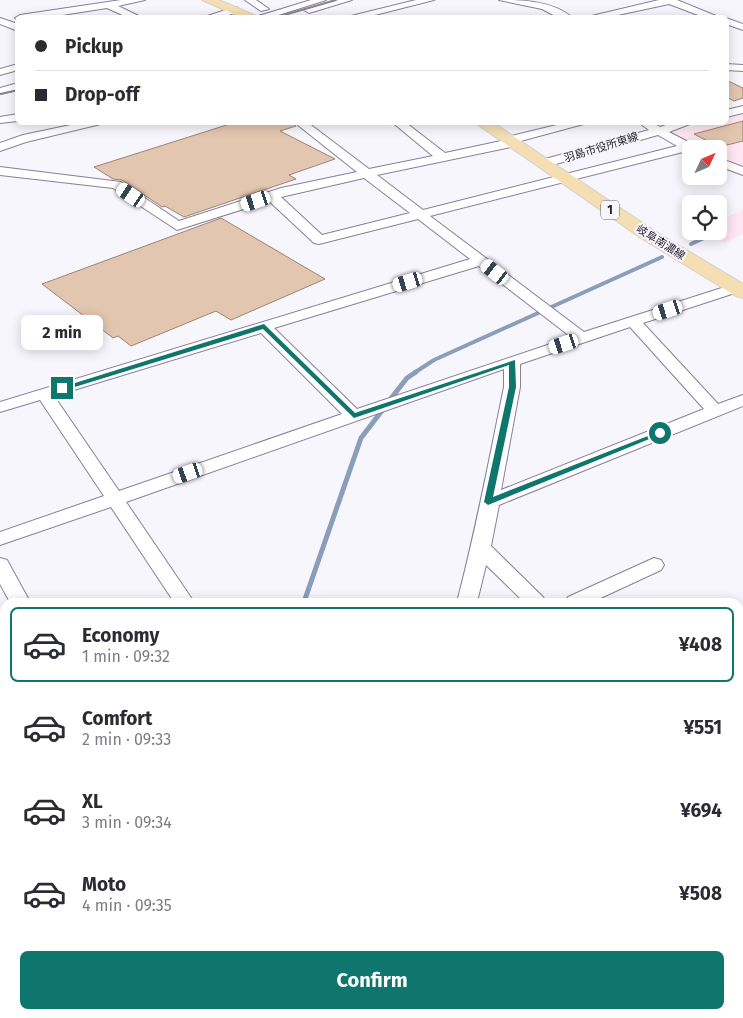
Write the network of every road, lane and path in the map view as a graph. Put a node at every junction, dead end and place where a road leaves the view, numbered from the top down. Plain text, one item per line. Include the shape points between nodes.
1 (140, 0) edge
2 (208, 0) edge
3 (250, 0) edge
4 (321, 0) edge
5 (347, 0) edge
6 (429, 0) edge
7 (504, 0) edge
8 (670, 0) edge
9 (620, 2) dead end
10 (108, 5) junction
11 (636, 7) junction
12 (235, 10) junction
13 (651, 14) dead end
14 (40, 15) edge
15 (131, 15) edge
16 (217, 15) edge
17 (259, 15) edge
18 (294, 15) edge
19 (362, 15) edge
20 (562, 15) edge
21 (601, 15) edge
22 (708, 15) edge
23 (15, 18) edge
24 (0, 20) edge
25 (729, 22) edge
26 (15, 27) edge
27 (743, 27) edge
28 (729, 67) edge
29 (15, 68) edge
30 (743, 68) edge
31 (0, 72) edge
32 (15, 87) edge
33 (0, 91) edge
34 (15, 94) edge
35 (0, 98) edge
36 (743, 109) edge
37 (729, 113) edge
38 (15, 117) edge
39 (0, 120) edge
40 (88, 125) edge
41 (308, 125) edge
42 (401, 125) edge
43 (485, 125) edge
44 (574, 125) edge
45 (648, 125) edge
46 (678, 125) edge
47 (657, 130) junction
48 (509, 142) junction
49 (682, 144) edge
50 (1, 146) edge
51 (682, 150) edge
52 (443, 158) junction
53 (542, 164) junction
54 (728, 165) edge
55 (0, 171) edge
56 (743, 171) edge
57 (28, 174) junction
58 (367, 174) junction
59 (565, 179) junction
60 (272, 196) junction
61 (420, 214) junction
62 (480, 260) junction
63 (741, 288) edge
64 (633, 322) junction
65 (264, 326) junction
66 (582, 338) junction
67 (512, 362) junction
68 (44, 394) junction
69 (416, 395) joint
70 (743, 400) edge
71 (0, 407) edge
72 (715, 411) junction
73 (355, 415) junction
74 (114, 498) junction
75 (488, 502) junction
76 (0, 539) edge
77 (481, 548) junction
78 (0, 565) edge
79 (654, 565) dead end
80 (18, 598) edge
81 (181, 598) edge
82 (468, 598) edge
83 (532, 598) edge
84 (584, 598) edge

1 - 10 street
2 - 12 main road
3 - 17 street
4 - 17 street
5 - 18 street
6 - 19 street
7 - 20 street via 545,7
8 - 11 street
8 - 22 street
9 - 11 street
10 - 14 street
10 - 15 street
11 - 13 street
11 - 21 street
12 - 16 street
12 - 17 main road
23 - 24 street
24 - 26 street
25 - 27 street
28 - 30 street
29 - 31 street
32 - 33 street
34 - 35 street
36 - 37 street
38 - 39 street
40 - 50 street
41 - 58 street
42 - 52 street
43 - 48 main road, 岐阜南濃線 / 1
44 - 48 street
45 - 47 street
46 - 47 street, 羽島市役所東線
47 - 49 street
47 - 53 street, 羽島市役所東線
48 - 52 street
48 - 53 main road, 岐阜南濃線 / 1
50 - 57 street
51 - 59 street
52 - 58 street
53 - 59 main road, 岐阜南濃線 / 1
54 - 56 street
55 - 57 street
57 - 60 street via 116,185 178,226
58 - 60 street
58 - 61 street
59 - 61 street
59 - 63 main road, 岐阜南濃線 / 1 via 646,234
60 - 61 street via 319,240
61 - 62 street
62 - 65 street
62 - 66 street
63 - 64 street
64 - 66 street
64 - 72 street
65 - 68 street
65 - 73 street
66 - 67 street
67 - 69 street
67 - 75 street via 512,387
68 - 71 street
68 - 74 street
69 - 73 street
70 - 72 street
72 - 75 street
73 - 74 street
74 - 76 street
74 - 81 street
75 - 77 street
77 - 82 street
77 - 83 street
78 - 80 street
79 - 84 street

